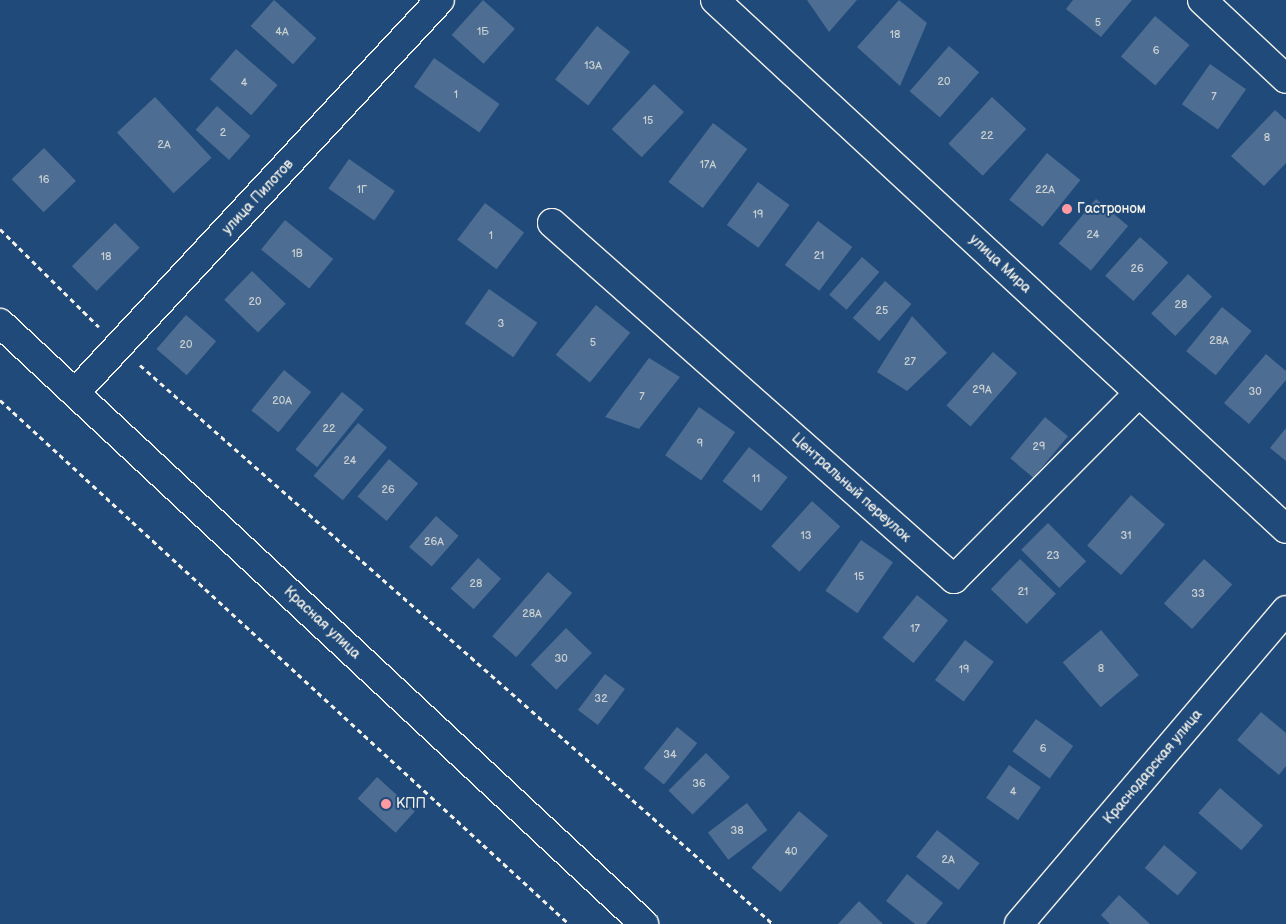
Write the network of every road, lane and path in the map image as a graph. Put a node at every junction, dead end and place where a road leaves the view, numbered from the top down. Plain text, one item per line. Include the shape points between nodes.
1 (440, 0) edge
2 (714, 0) edge
3 (1202, 0) edge
4 (1286, 80) edge
5 (552, 223) dead end
6 (0, 229) edge
7 (0, 323) edge
8 (118, 347) junction
9 (75, 393) junction
10 (1139, 393) junction
11 (0, 400) edge
12 (1286, 529) edge
13 (1286, 610) edge
14 (569, 924) edge
15 (644, 924) edge
16 (773, 924) edge
17 (1019, 924) edge

1 - 8 street, улица Пилотов
2 - 10 street, улица Мира
3 - 4 street
5 - 10 street, Центральный переулок via 954,579
6 - 8 path
7 - 9 street, Красная улица
8 - 9 street, улица Пилотов
8 - 16 path
9 - 15 street, Красная улица
10 - 12 street, улица Мира
11 - 14 path
13 - 17 street, Краснодарская улица

